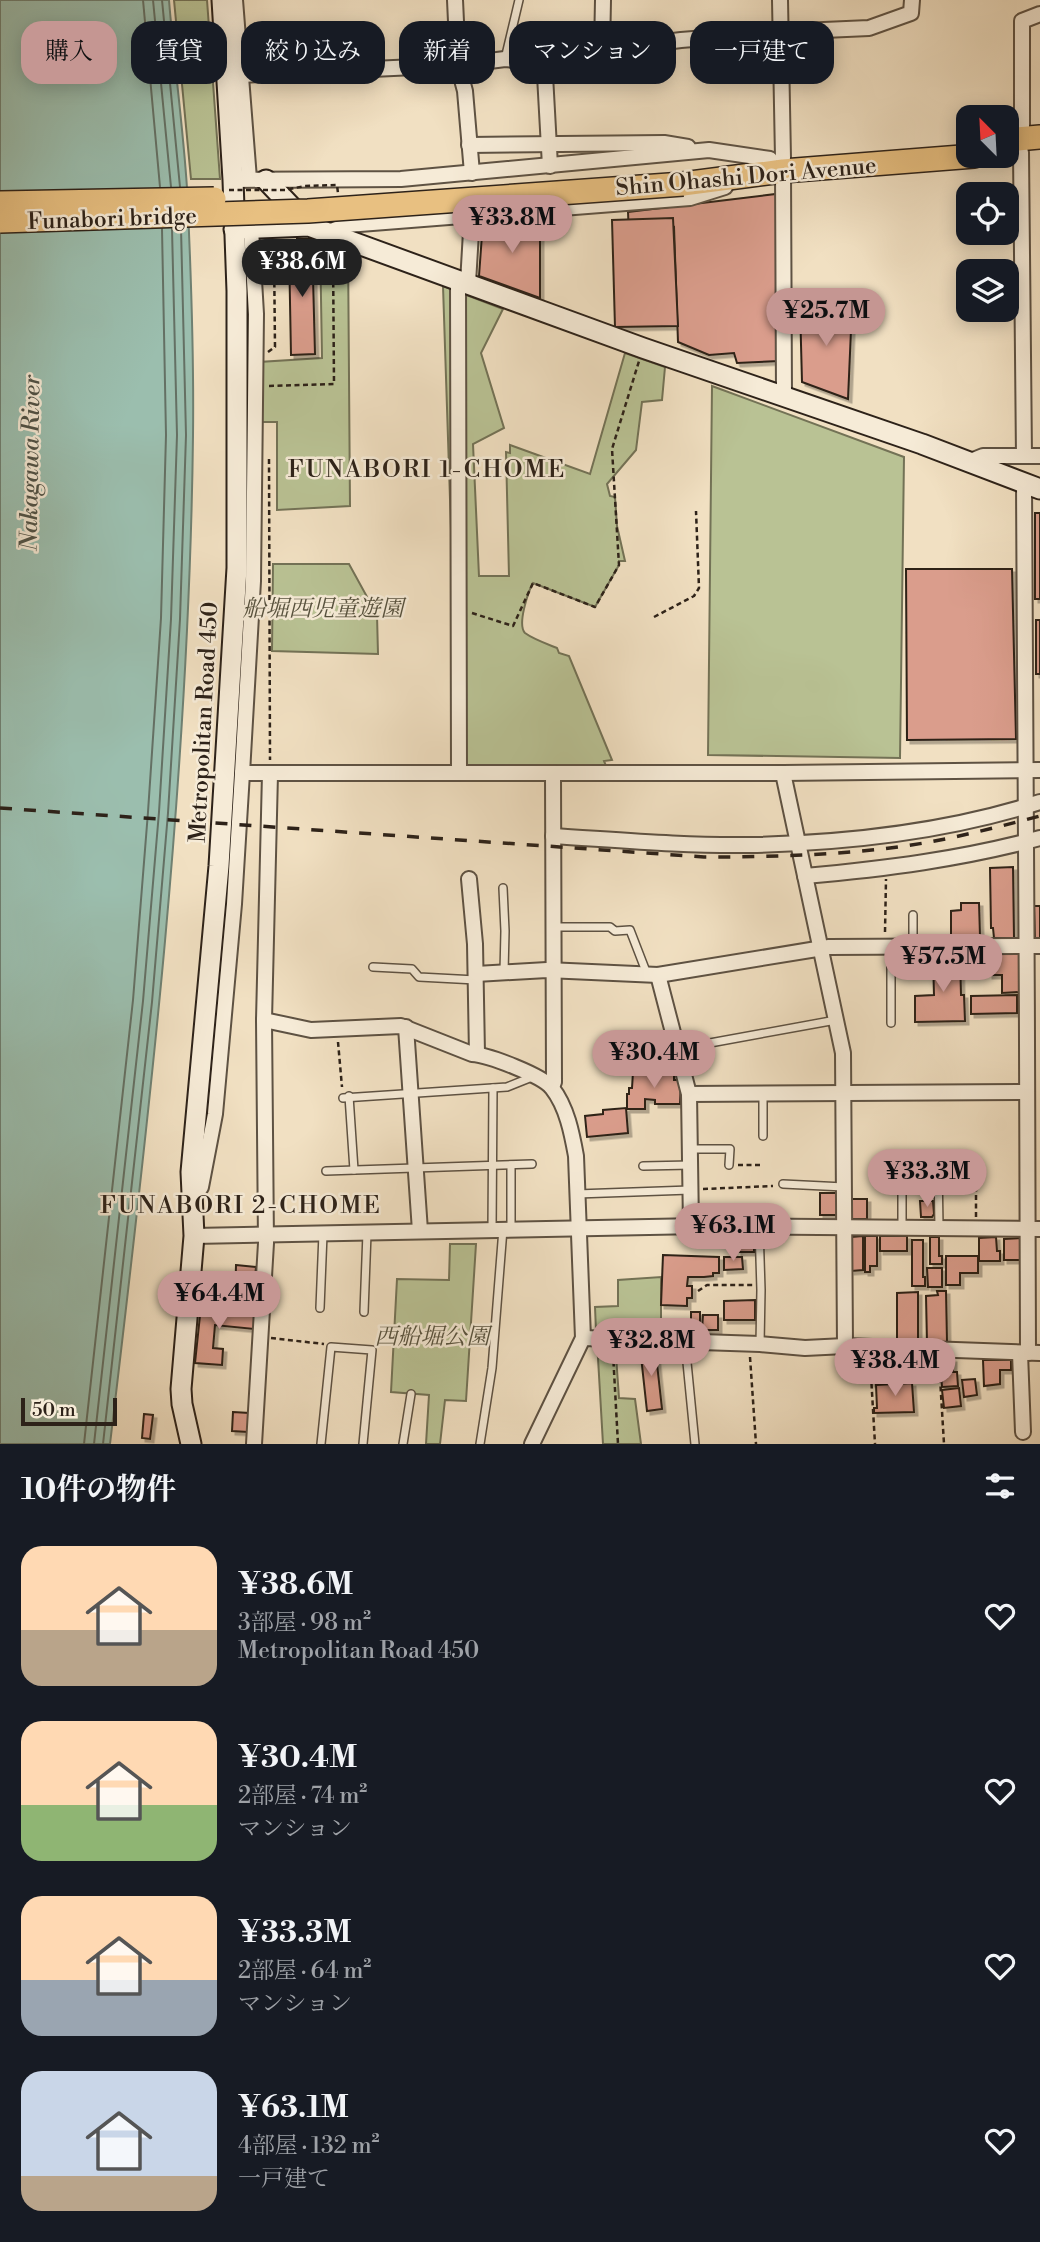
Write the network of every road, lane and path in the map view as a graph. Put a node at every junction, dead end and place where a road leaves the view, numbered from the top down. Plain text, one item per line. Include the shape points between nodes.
1 (222, 0) edge
2 (235, 0) edge
3 (456, 0) edge
4 (519, 0) edge
5 (603, 0) edge
6 (780, 0) edge
7 (912, 0) edge
8 (1040, 14) edge
9 (457, 21) edge
10 (603, 21) edge
11 (779, 21) edge
12 (834, 30) edge
13 (505, 59) junction
14 (509, 59) edge
15 (495, 60) edge
16 (241, 75) edge
17 (241, 84) edge
18 (463, 84) edge
19 (546, 84) edge
20 (778, 84) edge
21 (549, 142) junction
22 (956, 144) edge
23 (469, 145) junction
24 (1023, 145) edge
25 (709, 150) junction
26 (956, 157) edge
27 (777, 165) junction
28 (550, 166) junction
29 (472, 173) junction
30 (242, 182) junction
31 (338, 199) dead end
32 (0, 203) edge
33 (472, 215) junction
34 (317, 220) junction
35 (0, 221) edge
36 (252, 228) junction
37 (463, 281) junction
38 (1024, 297) junction
39 (1040, 297) edge
40 (643, 348) junction
41 (256, 361) junction
42 (255, 387) junction
43 (784, 395) junction
44 (269, 456) dead end
45 (1024, 456) junction
46 (1040, 456) edge
47 (968, 462) junction
48 (1032, 486) edge
49 (696, 511) dead end
50 (459, 610) junction
51 (1033, 613) edge
52 (654, 617) dead end
53 (1034, 770) edge
54 (459, 773) junction
55 (553, 773) junction
56 (783, 773) junction
57 (242, 774) junction
58 (270, 774) junction
59 (1033, 804) edge
60 (553, 836) junction
61 (1034, 839) edge
62 (798, 842) junction
63 (886, 869) junction
64 (805, 876) junction
65 (469, 879) dead end
66 (1034, 882) edge
67 (503, 888) dead end
68 (913, 915) dead end
69 (553, 927) junction
70 (1034, 946) edge
71 (888, 947) junction
72 (913, 947) junction
73 (820, 949) junction
74 (373, 967) dead end
75 (554, 970) junction
76 (504, 972) junction
77 (653, 975) junction
78 (476, 977) junction
79 (264, 1020) junction
80 (836, 1020) junction
81 (891, 1023) dead end
82 (406, 1027) junction
83 (337, 1028) junction
84 (678, 1052) junction
85 (477, 1055) junction
86 (533, 1077) junction
87 (552, 1087) junction
88 (493, 1088) junction
89 (1031, 1092) junction
90 (410, 1093) junction
91 (843, 1093) junction
92 (689, 1094) junction
93 (763, 1094) junction
94 (346, 1097) junction
95 (763, 1136) dead end
96 (690, 1149) junction
97 (976, 1158) dead end
98 (533, 1164) dead end
99 (493, 1165) junction
100 (511, 1165) junction
101 (691, 1165) junction
102 (729, 1165) joint
103 (763, 1165) dead end
104 (643, 1166) dead end
105 (939, 1166) dead end
106 (415, 1168) junction
107 (354, 1170) junction
108 (326, 1171) dead end
109 (902, 1177) dead end
110 (783, 1184) joint
111 (844, 1187) junction
112 (691, 1190) junction
113 (577, 1194) junction
114 (192, 1199) junction
115 (976, 1223) dead end
116 (691, 1226) junction
117 (759, 1227) junction
118 (844, 1227) junction
119 (902, 1227) junction
120 (939, 1227) junction
121 (578, 1228) junction
122 (502, 1229) junction
123 (1034, 1229) edge
124 (420, 1231) junction
125 (367, 1232) junction
126 (323, 1233) junction
127 (265, 1235) junction
128 (194, 1236) junction
129 (760, 1284) junction
130 (698, 1291) dead end
131 (320, 1308) dead end
132 (364, 1311) dead end
133 (261, 1337) junction
134 (583, 1338) junction
135 (613, 1339) junction
136 (685, 1341) junction
137 (754, 1343) junction
138 (845, 1346) junction
139 (331, 1347) junction
140 (869, 1348) junction
141 (939, 1350) junction
142 (1030, 1353) edge
143 (411, 1394) dead end
144 (1023, 1432) dead end
145 (191, 1444) edge
146 (254, 1444) edge
147 (321, 1444) edge
148 (363, 1444) edge
149 (404, 1444) edge
150 (481, 1444) edge
151 (532, 1444) edge
152 (618, 1444) edge
153 (695, 1444) edge
154 (756, 1444) edge
155 (875, 1444) edge
156 (944, 1444) edge

1 - 30 main road, Metropolitan Road 450
2 - 16 street
3 - 9 street
4 - 13 lane
5 - 10 street
6 - 11 street
7 - 12 street via 911,13 869,29
8 - 24 street via 1022,21
13 - 14 street
13 - 15 street
17 - 30 street
18 - 23 street
19 - 21 street
20 - 27 street
21 - 23 street
21 - 25 street via 664,143
21 - 28 street
22 - 27 main road, Shin Ohashi Dori Avenue
23 - 29 street
24 - 38 street
25 - 27 street
25 - 28 street
26 - 27 main road, Shin Ohashi Dori Avenue
27 - 33 street via 690,198
27 - 34 main road, Shin Ohashi Dori Avenue, bridge
27 - 43 street
28 - 29 street
29 - 30 street
30 - 31 path, bridge via 285,190 337,185
30 - 34 main road
30 - 36 main road, Metropolitan Road 450
32 - 34 main road, Funabori bridge, bridge
33 - 34 street via 346,225
33 - 37 street
34 - 35 main road, Funabori bridge, bridge
34 - 36 main road
34 - 37 main road
34 - 42 path via 334,384
36 - 41 street
36 - 41 path via 274,252 275,347
36 - 114 main road, Metropolitan Road 450 via 237,291 237,568
37 - 40 main road
37 - 50 street
38 - 39 street
38 - 45 street
40 - 43 main road
40 - 50 path via 612,449 619,565 595,607 533,583 513,626
41 - 42 street
42 - 57 street via 253,581
43 - 47 main road
44 - 58 path
45 - 46 street
45 - 47 street via 983,456
47 - 48 main road
48 - 51 street
49 - 52 path via 699,588 694,596
50 - 54 street
51 - 53 street
53 - 56 street
53 - 59 street
54 - 55 street
54 - 58 street
55 - 56 street
55 - 60 street
56 - 62 street
57 - 58 street
57 - 114 street via 215,1114 204,1175
58 - 79 street
59 - 61 street
59 - 62 street via 893,834
60 - 62 street via 702,844
60 - 69 street
61 - 63 street
61 - 66 street
62 - 64 street
63 - 64 street
63 - 71 path
64 - 73 street
65 - 78 street
66 - 70 street
67 - 76 lane
68 - 72 lane
69 - 75 street
69 - 77 lane via 630,930
70 - 72 street
70 - 89 street
71 - 72 street
71 - 73 street
71 - 81 lane
73 - 77 street
73 - 80 street
74 - 78 lane via 412,969 419,977
75 - 76 street
75 - 77 street
75 - 87 street
76 - 78 street
77 - 84 street
78 - 85 street
79 - 83 street via 311,1030
79 - 127 street
80 - 84 lane
80 - 91 street via 843,1053
82 - 83 street
82 - 85 street
82 - 90 street
83 - 94 path
84 - 92 street
85 - 86 street via 516,1066
86 - 87 street
86 - 88 lane
87 - 113 street via 570,1127
88 - 90 lane
88 - 99 lane
89 - 91 street
89 - 123 street
90 - 94 lane
90 - 106 street
91 - 93 street
91 - 111 street
92 - 93 street
92 - 96 street
93 - 95 lane
94 - 107 lane
96 - 101 street
96 - 102 lane via 730,1149
97 - 115 path
98 - 100 lane
99 - 100 lane
99 - 106 lane
99 - 122 lane
100 - 122 lane
101 - 104 lane
101 - 112 street
102 - 103 path
105 - 120 lane
106 - 107 lane
106 - 124 street
107 - 108 lane
109 - 119 lane
110 - 111 lane
110 - 112 path
111 - 118 street
112 - 113 lane
112 - 116 street
113 - 121 street
114 - 128 main road, Metropolitan Road 450
116 - 117 street
116 - 121 street
117 - 118 street
117 - 129 lane
118 - 119 street
118 - 138 street
119 - 120 street
120 - 123 street
121 - 122 street
121 - 134 street
122 - 124 street
122 - 150 lane via 492,1368
123 - 142 street
124 - 125 street
125 - 126 street
125 - 132 lane
126 - 127 street
126 - 131 lane
127 - 128 street
127 - 133 street
128 - 145 main road, Metropolitan Road 450 via 181,1389
129 - 130 path via 707,1285
129 - 137 lane
133 - 139 path
133 - 146 street
134 - 135 street
134 - 151 street
135 - 136 street
135 - 152 path
136 - 137 street
136 - 153 lane
137 - 138 street
137 - 154 path
138 - 140 street
139 - 147 lane
139 - 148 lane via 372,1350
140 - 141 street
140 - 155 path
141 - 142 street
141 - 156 path
142 - 144 street
143 - 149 lane

